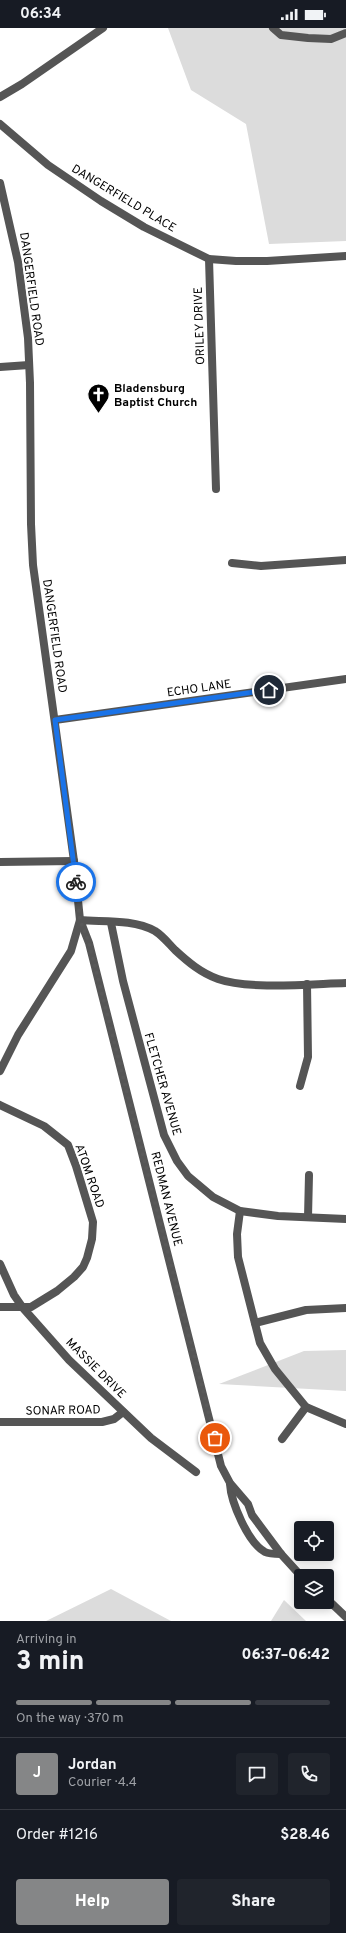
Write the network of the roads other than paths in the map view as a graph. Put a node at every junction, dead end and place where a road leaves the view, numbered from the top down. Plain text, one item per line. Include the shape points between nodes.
1 (103, 28) edge
2 (273, 28) edge
3 (346, 33) edge
4 (0, 97) edge
5 (0, 124) edge
6 (0, 183) edge
7 (346, 256) edge
8 (209, 258) junction
9 (29, 365) junction
10 (0, 367) edge
11 (216, 489) dead end
12 (346, 560) edge
13 (232, 563) dead end
14 (346, 679) edge
15 (55, 720) junction
16 (74, 861) junction
17 (0, 862) edge
18 (80, 920) junction
19 (111, 923) junction
20 (346, 983) edge
21 (307, 984) junction
22 (0, 1072) edge
23 (300, 1086) dead end
24 (0, 1105) edge
25 (309, 1175) dead end
26 (240, 1211) junction
27 (308, 1217) junction
28 (346, 1219) edge
29 (0, 1264) edge
30 (0, 1307) edge
31 (23, 1308) junction
32 (346, 1308) edge
33 (255, 1323) junction
34 (306, 1407) junction
35 (123, 1412) junction
36 (0, 1422) edge
37 (346, 1424) edge
38 (282, 1439) dead end
39 (196, 1472) dead end
40 (230, 1483) junction
41 (281, 1554) junction
42 (295, 1569) edge
43 (334, 1606) edge
44 (346, 1617) edge

1 - 4 street
2 - 3 street via 281,35 308,38 331,39
5 - 8 street, DANGERFIELD PLACE via 48,165 101,201 144,226
6 - 9 street, DANGERFIELD ROAD via 18,262
7 - 8 street, DANGERFIELD PLACE via 267,262 236,262
8 - 11 street, ORILEY DRIVE
9 - 10 street
9 - 15 street, DANGERFIELD ROAD via 33,564
12 - 13 street via 261,566
14 - 15 street, ECHO LANE
15 - 16 street, DANGERFIELD ROAD
16 - 17 street
16 - 18 street, DANGERFIELD ROAD
18 - 19 street
18 - 22 street, DANGERFIELD ROAD via 71,951 18,1035
18 - 40 street, REDMAN AVENUE via 89,943 222,1466
19 - 21 street via 135,924 156,932 188,962 219,980 244,984
19 - 26 street, FLETCHER AVENUE via 133,1022 170,1149 188,1176 199,1187
20 - 21 street
21 - 23 street via 308,1057
24 - 31 street, ATOM ROAD via 44,1126 68,1145 93,1222 92,1239 83,1267 57,1291 31,1307
25 - 27 street
26 - 27 street, FLETCHER AVENUE via 259,1215
26 - 33 street via 238,1257
27 - 28 street, FLETCHER AVENUE
29 - 31 street, MASSIE DRIVE
30 - 31 street, ATOM ROAD
31 - 35 street, MASSIE DRIVE via 69,1360
32 - 33 street via 306,1310
33 - 34 street via 260,1343 274,1369
34 - 37 street
34 - 38 street
35 - 36 street, SONAR ROAD via 114,1419 102,1422
35 - 39 street, MASSIE DRIVE via 151,1438
40 - 41 street via 248,1504 250,1511 258,1514 276,1540
40 - 41 street via 230,1492 240,1518 249,1524 266,1552
41 - 42 street
43 - 44 street

